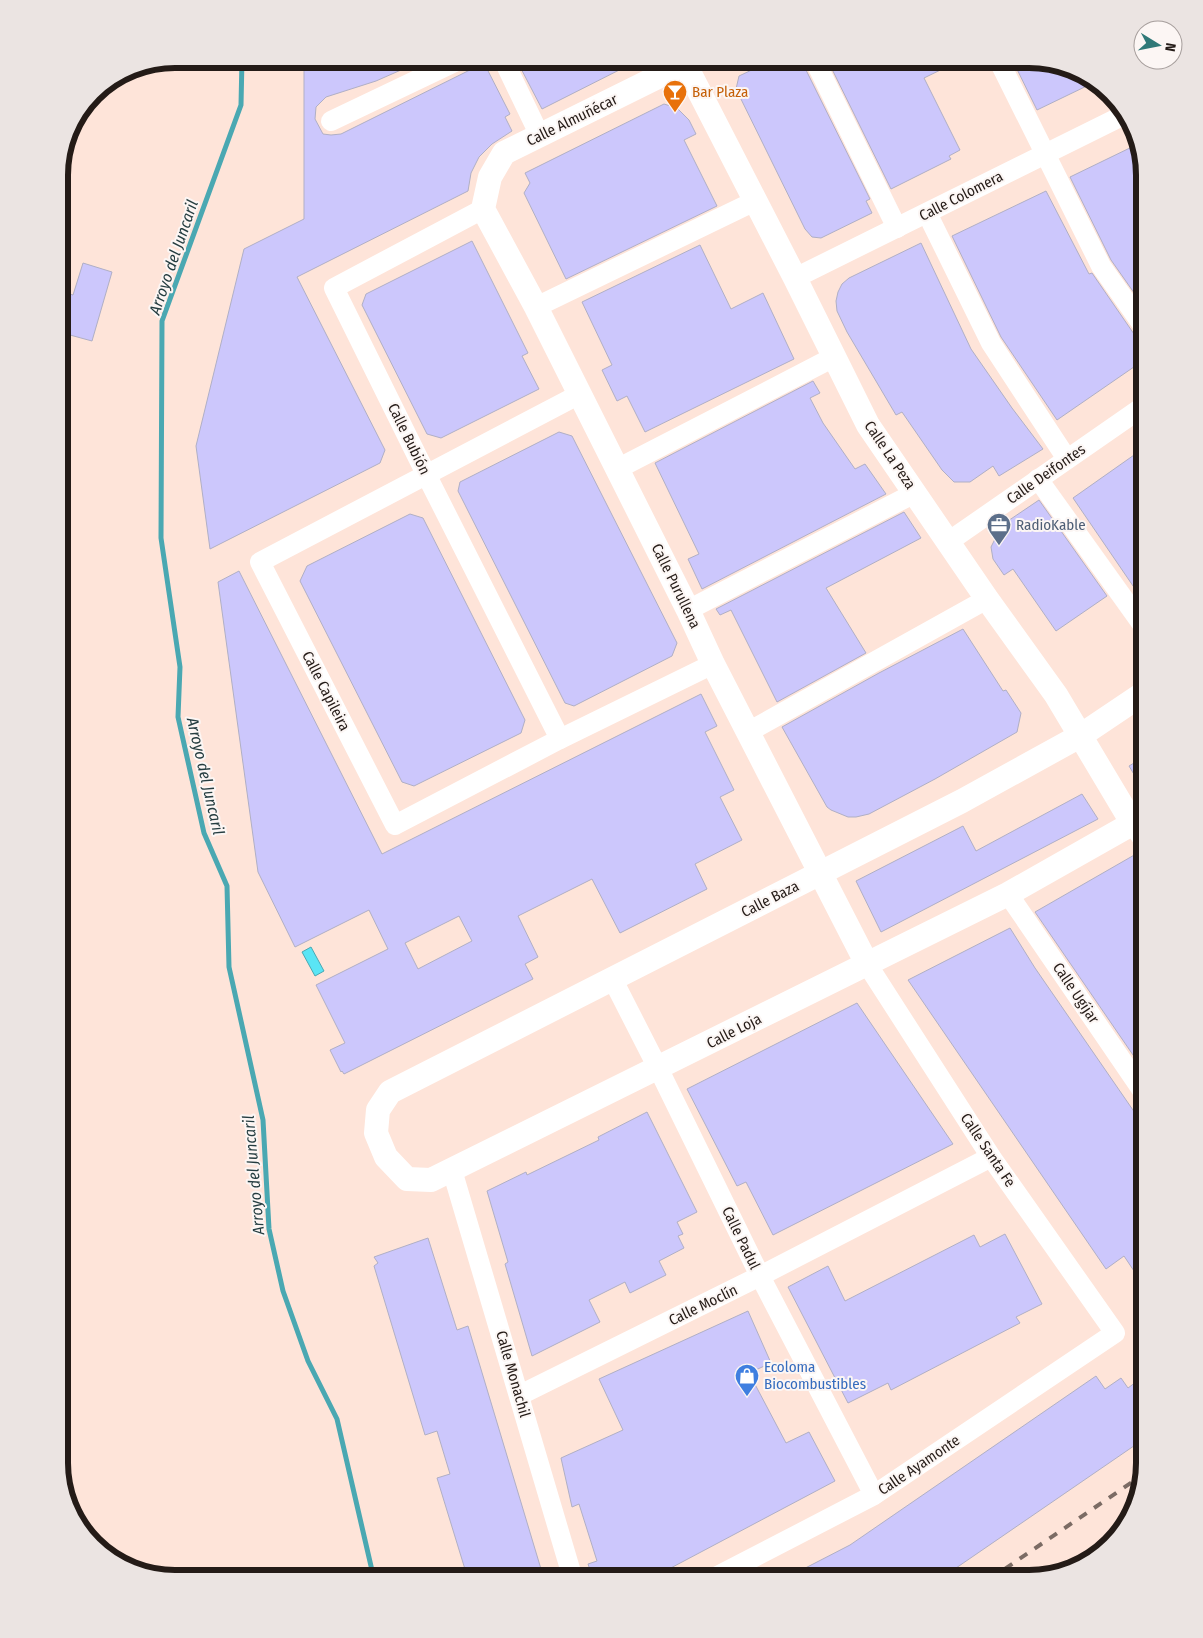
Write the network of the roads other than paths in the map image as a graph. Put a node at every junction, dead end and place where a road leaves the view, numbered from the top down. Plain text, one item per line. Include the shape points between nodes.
1 (442, 68) edge
2 (506, 68) edge
3 (675, 68) edge
4 (692, 68) edge
5 (818, 68) edge
6 (1002, 68) edge
7 (1119, 118) edge
8 (331, 121) dead end
9 (540, 136) junction
10 (1045, 154) junction
11 (756, 201) junction
12 (483, 209) junction
13 (927, 213) junction
14 (898, 228) junction
15 (795, 278) junction
16 (536, 307) junction
17 (1136, 316) edge
18 (834, 357) junction
19 (580, 394) junction
20 (1136, 412) edge
21 (1067, 459) junction
22 (617, 469) junction
23 (427, 476) junction
24 (1038, 479) junction
25 (914, 493) junction
26 (948, 542) junction
27 (987, 599) junction
28 (688, 610) junction
29 (1136, 616) edge
30 (713, 664) junction
31 (1136, 699) edge
32 (748, 732) junction
33 (1080, 736) junction
34 (560, 739) junction
35 (1136, 820) edge
36 (1136, 830) edge
37 (821, 873) junction
38 (1008, 894) junction
39 (867, 964) junction
40 (613, 980) junction
41 (658, 1068) junction
42 (1136, 1081) edge
43 (390, 1092) joint
44 (991, 1157) junction
45 (452, 1170) junction
46 (760, 1276) junction
47 (1115, 1333) joint
48 (520, 1395) junction
49 (874, 1495) junction
50 (570, 1570) edge
51 (729, 1570) edge

1 - 8 street
2 - 9 street
3 - 9 street, Calle Almuñécar
4 - 11 street, Calle La Peza
5 - 14 street
6 - 10 street
7 - 10 street, Calle Colomera
9 - 12 street, Calle Almuñécar via 504,153 490,177
10 - 13 street, Calle Colomera
10 - 17 street via 1101,266
11 - 15 street, Calle La Peza
11 - 16 street
12 - 16 street, Calle Purullena
12 - 23 street, Calle Bubión via 334,288
13 - 14 street, Calle Colomera
13 - 21 street via 990,343
14 - 15 street, Calle Colomera
15 - 18 street, Calle La Peza
16 - 19 street, Calle Purullena
18 - 22 street
18 - 25 street, Calle La Peza via 868,425
19 - 22 street, Calle Purullena
19 - 23 street, Calle Capileira
20 - 21 street, Calle Deifontes
21 - 24 street, Calle Deifontes
22 - 28 street, Calle Purullena
23 - 34 street, Calle Bubión
23 - 34 street, Calle Capileira via 260,562 395,825
24 - 26 street, Calle Deifontes
24 - 29 street
25 - 26 street, Calle La Peza
25 - 28 street
26 - 27 street, Calle La Peza
27 - 32 street
27 - 33 street, Calle La Peza via 1056,695
28 - 30 street, Calle Purullena
30 - 32 street, Calle Purullena
30 - 34 street, Calle Capileira
31 - 33 street, Calle Baza
32 - 37 street, Calle Purullena
33 - 35 street, Calle La Peza
33 - 37 street, Calle Baza
36 - 38 street, Calle Loja
37 - 39 street, Calle Purullena
37 - 40 street, Calle Baza
38 - 39 street, Calle Loja
38 - 42 street, Calle Ugíjar
39 - 41 street, Calle Loja
39 - 44 street, Calle Santa Fe
40 - 41 street, Calle Padul
40 - 43 street, Calle Baza
41 - 45 street, Calle Loja
41 - 46 street, Calle Padul
43 - 45 street, Calle Loja via 378,1110 376,1133 386,1158 407,1179 431,1180
44 - 46 street, Calle Moclín
44 - 47 street, Calle Santa Fe
45 - 48 street, Calle Monachil
46 - 48 street, Calle Moclín
46 - 49 street, Calle Padul
47 - 49 street, Calle Ayamonte
48 - 50 street, Calle Monachil
49 - 51 street, Calle Ayamonte

